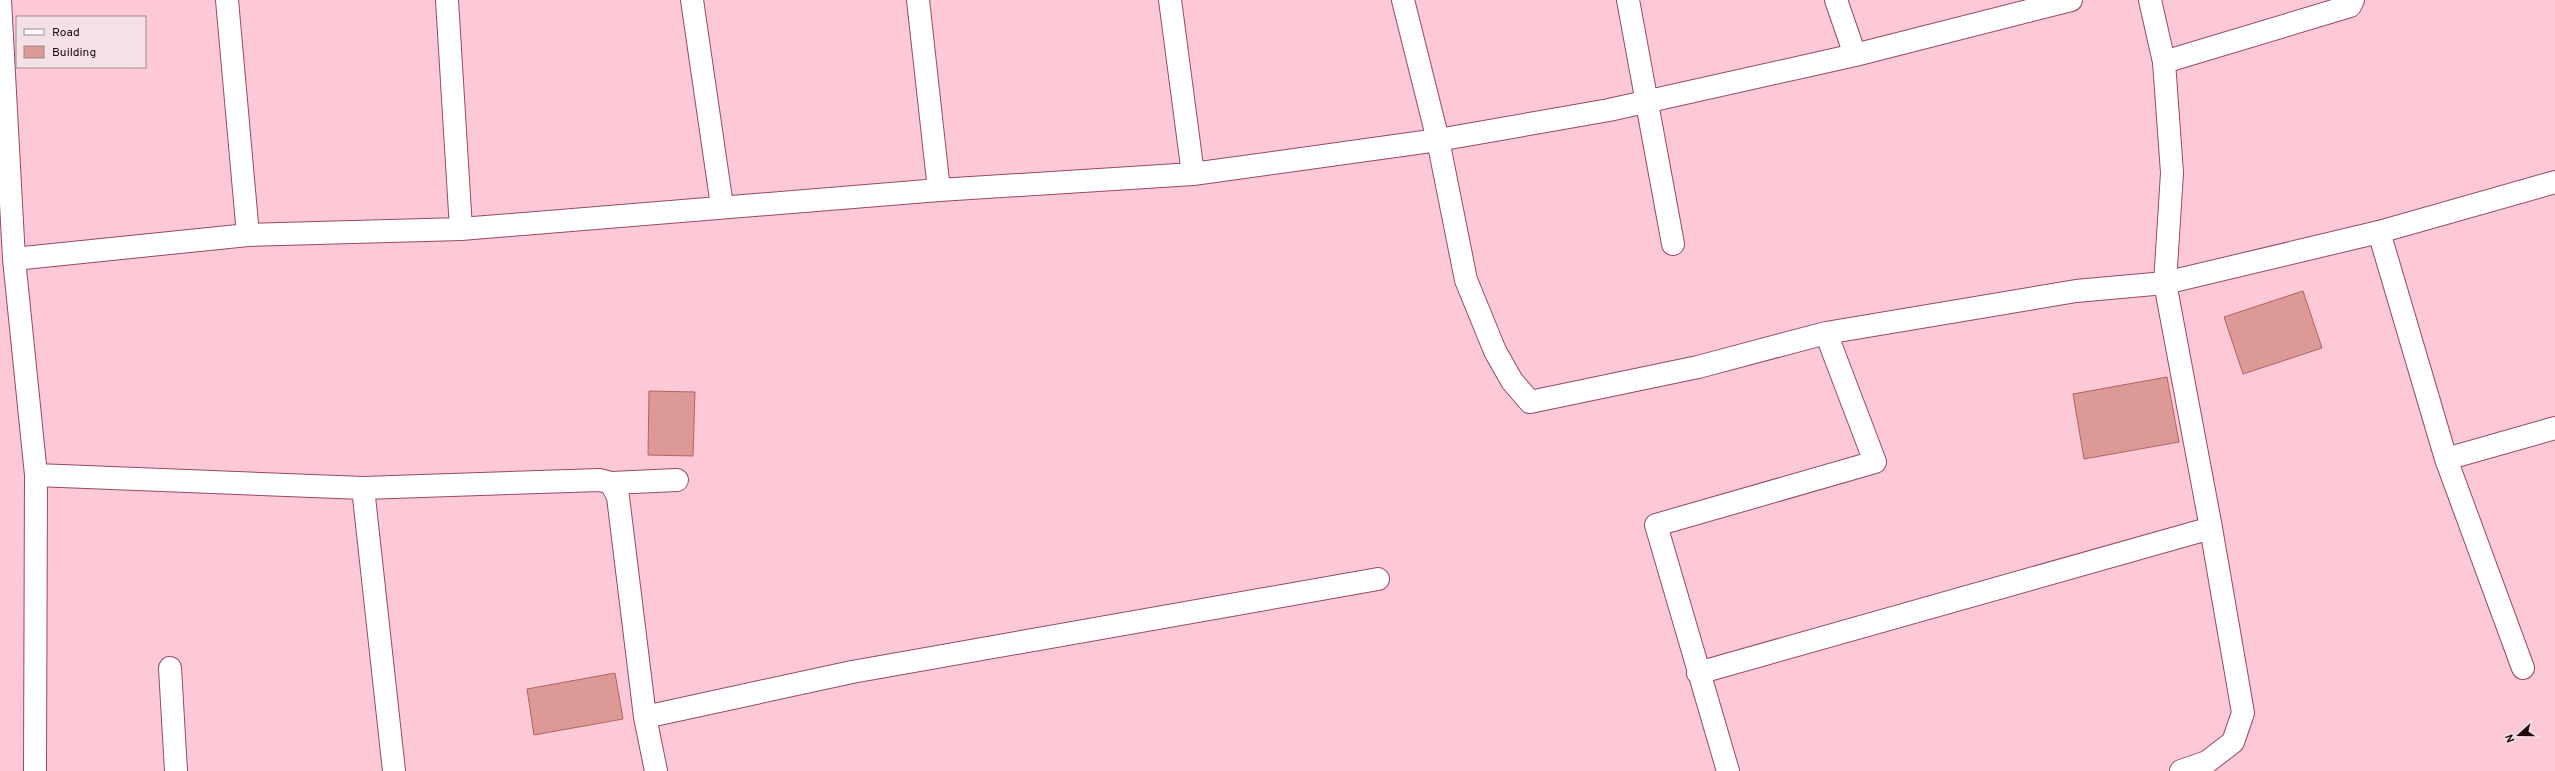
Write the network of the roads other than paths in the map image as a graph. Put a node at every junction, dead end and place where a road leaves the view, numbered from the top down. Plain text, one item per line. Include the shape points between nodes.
1 (0, 0) edge
2 (227, 0) edge
3 (447, 0) edge
4 (692, 0) edge
5 (918, 0) edge
6 (1170, 0) edge
7 (1402, 0) edge
8 (1628, 0) edge
9 (1836, 0) edge
10 (2071, 0) edge
11 (2150, 0) edge
12 (2353, 0) edge
13 (1855, 55) junction
14 (2164, 62) junction
15 (1646, 102) junction
16 (1438, 140) junction
17 (1193, 174) junction
18 (2555, 182) edge
19 (939, 190) junction
20 (722, 206) junction
21 (461, 229) junction
22 (2379, 232) junction
23 (248, 235) junction
24 (1673, 244) dead end
25 (14, 259) junction
26 (2165, 283) junction
27 (1826, 333) junction
28 (2555, 428) edge
29 (2446, 459) junction
30 (36, 475) junction
31 (677, 480) dead end
32 (611, 483) junction
33 (363, 488) junction
34 (2211, 528) junction
35 (1378, 579) dead end
36 (170, 668) dead end
37 (2523, 668) dead end
38 (1698, 673) junction
39 (645, 717) junction
40 (35, 771) edge
41 (176, 771) edge
42 (394, 771) edge
43 (656, 771) edge
44 (1728, 771) edge
45 (2181, 771) edge

1 - 25 street
2 - 23 street
3 - 21 street
4 - 20 street
5 - 19 street
6 - 17 street
7 - 16 street
8 - 15 street
9 - 13 street
10 - 13 street
11 - 14 street
12 - 14 street via 2350,6
13 - 15 street
14 - 26 street via 2172,173
15 - 16 street
15 - 24 street
16 - 17 street
16 - 27 street via 1466,280 1495,351 1512,382 1530,402 1698,367
17 - 19 street
18 - 22 street
19 - 20 street
20 - 21 street via 619,218
21 - 23 street
22 - 26 street
22 - 29 street
23 - 25 street
25 - 30 street
26 - 27 street via 2076,291
26 - 34 street
27 - 38 street via 1875,462 1656,525
28 - 29 street
29 - 37 street
30 - 33 street
30 - 40 street
31 - 32 street
32 - 33 street via 600,480
32 - 39 street via 618,497
33 - 42 street
34 - 38 street
34 - 45 street via 2243,713 2233,742 2208,762
35 - 39 street via 852,672
36 - 41 street
38 - 44 street
39 - 43 street

